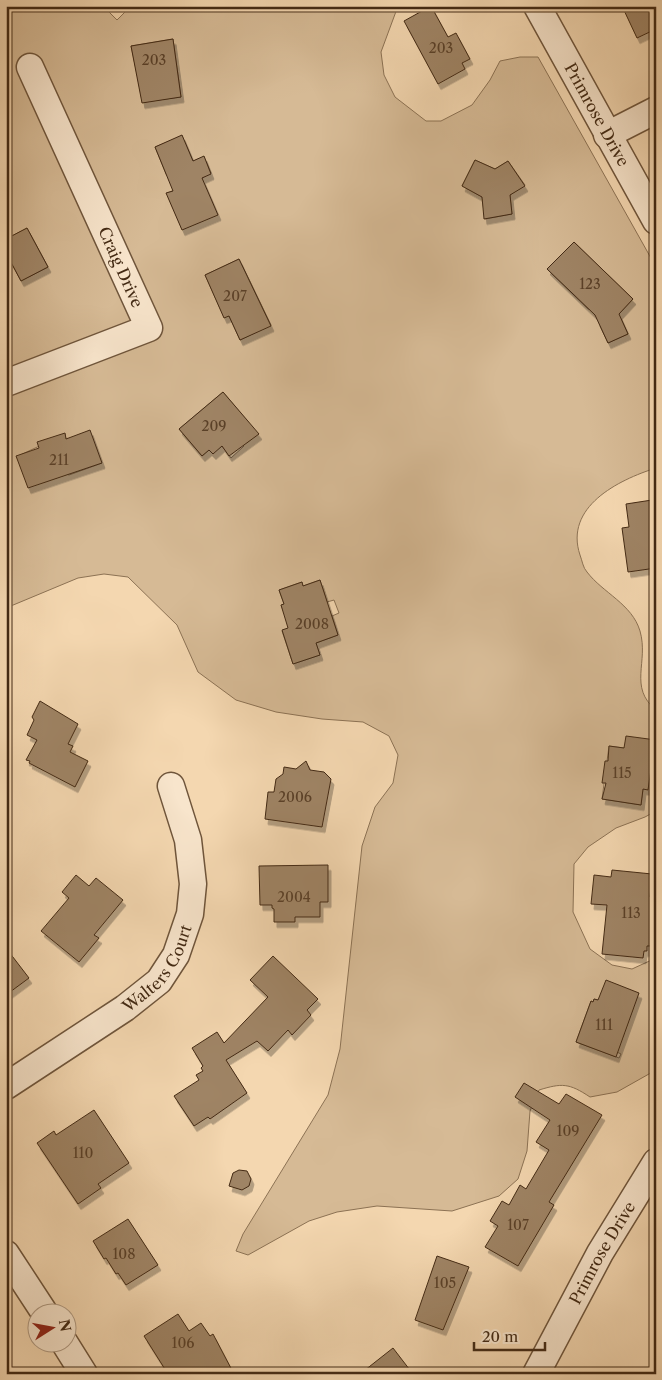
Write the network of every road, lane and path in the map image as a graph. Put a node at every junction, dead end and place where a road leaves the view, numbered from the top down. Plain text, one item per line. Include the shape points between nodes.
1 (538, 6) edge
2 (30, 67) dead end
3 (656, 110) edge
4 (607, 135) junction
5 (656, 221) edge
6 (6, 383) edge
7 (171, 786) dead end
8 (6, 1086) edge
9 (656, 1162) edge
10 (6, 1254) edge
11 (37, 1302) edge
12 (70, 1352) edge
13 (84, 1374) edge
14 (536, 1374) edge

1 - 4 street, Primrose Drive
2 - 6 street, Craig Drive via 149,328
3 - 4 street
4 - 5 street, Primrose Drive
7 - 8 street, Walters Court via 188,840 193,884 190,914 176,955 159,981 125,1008
9 - 14 street, Primrose Drive via 600,1253
10 - 11 street
12 - 13 street

